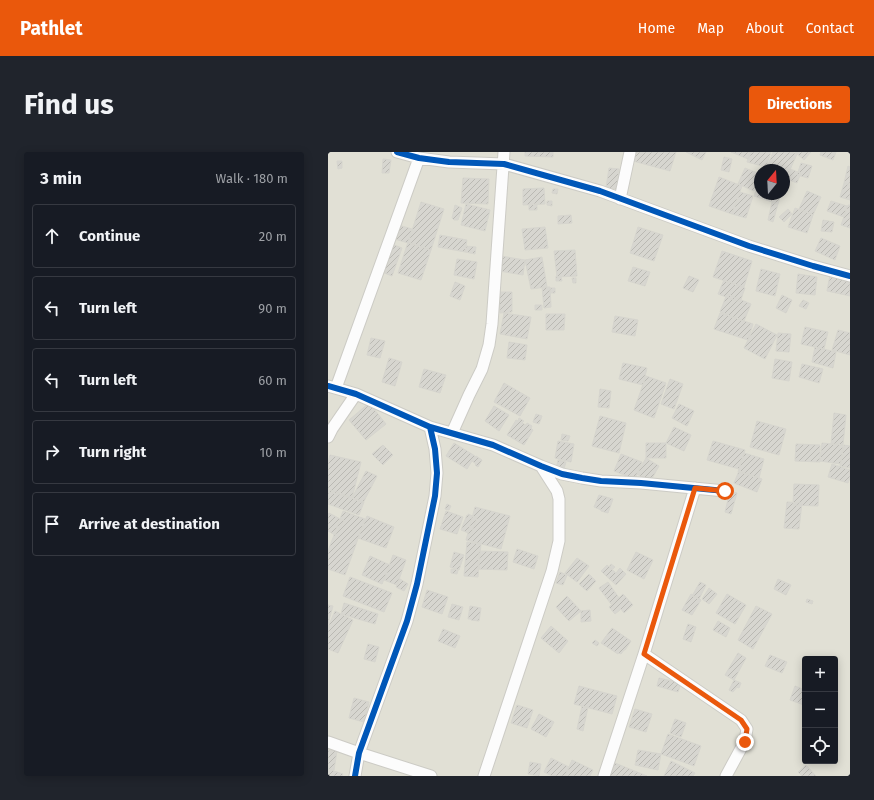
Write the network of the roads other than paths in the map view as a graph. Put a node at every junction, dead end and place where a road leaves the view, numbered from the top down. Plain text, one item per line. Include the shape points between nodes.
1 (397, 152) edge
2 (504, 152) edge
3 (630, 152) edge
4 (419, 158) junction
5 (504, 164) junction
6 (620, 198) junction
7 (850, 276) edge
8 (332, 387) edge
9 (356, 394) junction
10 (430, 427) junction
11 (452, 433) junction
12 (328, 437) edge
13 (541, 466) junction
14 (695, 488) junction
15 (725, 491) dead end
16 (644, 654) junction
17 (328, 742) edge
18 (359, 753) junction
19 (355, 776) edge
20 (431, 776) edge
21 (484, 776) edge
22 (604, 776) edge
23 (726, 776) edge

1 - 4 street
2 - 5 street
3 - 6 street
4 - 5 street
4 - 8 street
5 - 6 street
5 - 11 street via 489,345 482,369
6 - 7 street via 749,246
8 - 9 street
9 - 10 street
9 - 12 street
10 - 11 street
10 - 18 street via 437,473 435,496 417,584 407,621
11 - 13 street via 493,445
13 - 14 street via 562,474 601,481
13 - 21 street via 557,491 559,499 559,541 552,571
14 - 15 street
14 - 16 street
16 - 22 street
16 - 23 street via 741,720 747,729 745,742
17 - 18 street
18 - 19 street
18 - 20 street

